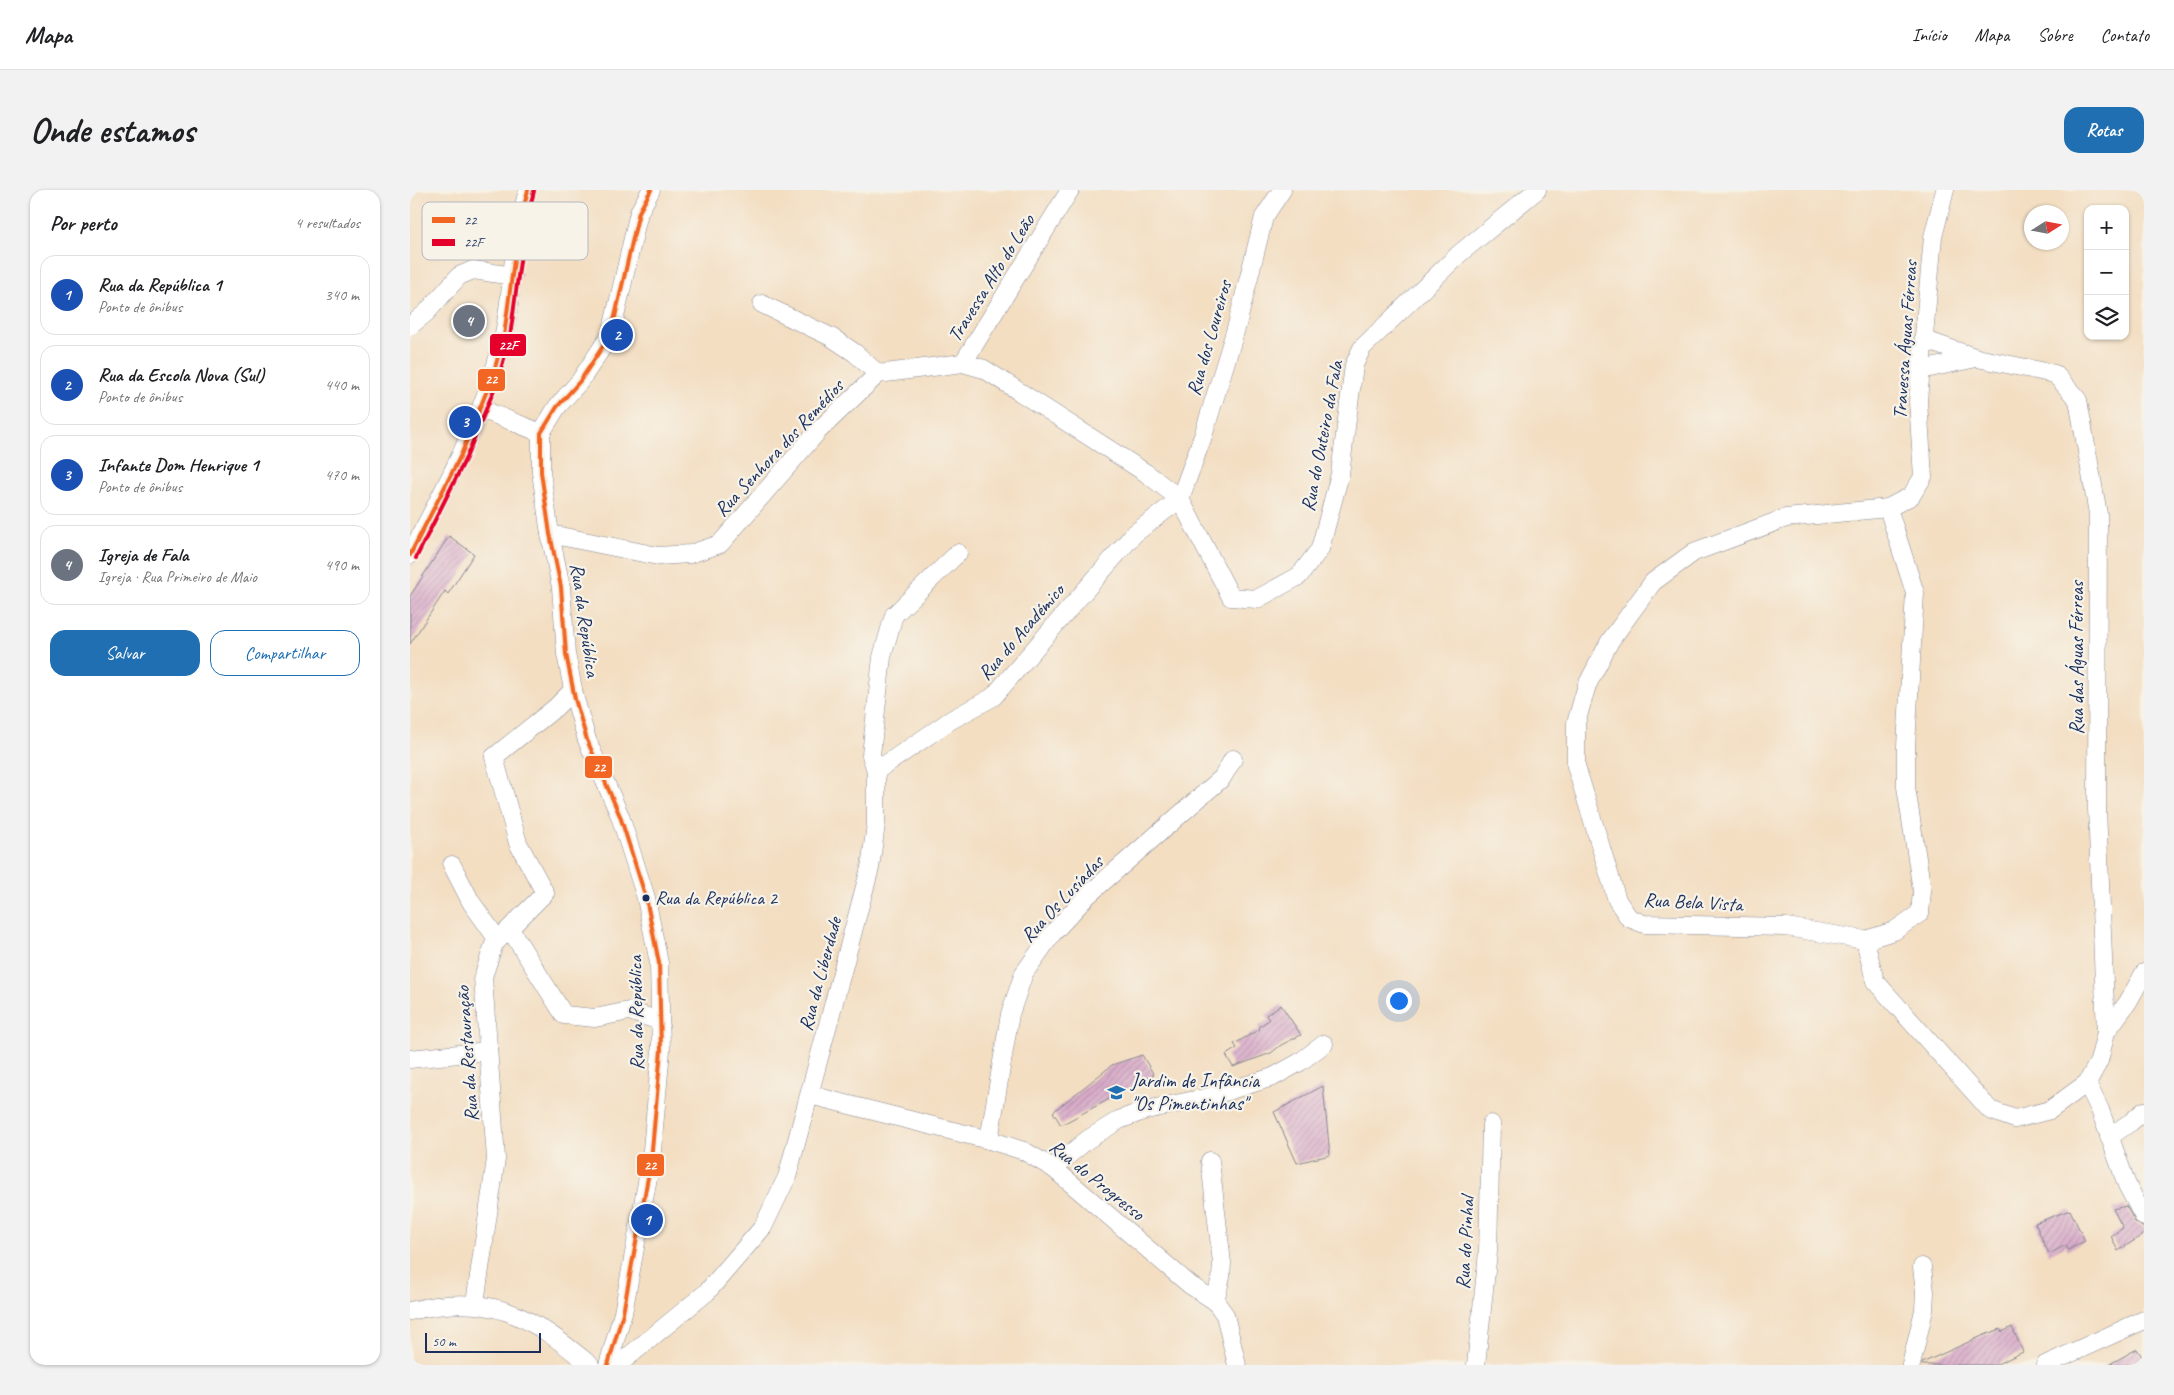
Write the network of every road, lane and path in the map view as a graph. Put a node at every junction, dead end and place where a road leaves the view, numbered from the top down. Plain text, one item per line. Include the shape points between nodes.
1 (651, 190) edge
2 (1070, 190) edge
3 (1282, 190) edge
4 (1537, 190) edge
5 (1945, 190) edge
6 (515, 260) edge
7 (513, 276) junction
8 (762, 304) dead end
9 (410, 326) edge
10 (1925, 340) junction
11 (1977, 358) junction
12 (963, 363) junction
13 (1921, 370) junction
14 (878, 374) junction
15 (481, 408) junction
16 (541, 433) junction
17 (1180, 500) junction
18 (1888, 508) junction
19 (550, 534) junction
20 (958, 553) dead end
21 (410, 555) edge
22 (573, 690) junction
23 (1233, 759) dead end
24 (876, 771) junction
25 (452, 865) dead end
26 (504, 935) junction
27 (1865, 940) junction
28 (2144, 973) edge
29 (660, 1021) junction
30 (2106, 1032) junction
31 (1324, 1044) dead end
32 (488, 1051) junction
33 (410, 1059) edge
34 (2087, 1083) junction
35 (810, 1095) junction
36 (2144, 1110) edge
37 (1491, 1124) dead end
38 (2109, 1137) junction
39 (989, 1140) junction
40 (1210, 1161) dead end
41 (1053, 1168) junction
42 (2144, 1217) edge
43 (1922, 1267) dead end
44 (1215, 1301) junction
45 (475, 1303) junction
46 (410, 1311) edge
47 (2144, 1320) edge
48 (590, 1365) edge
49 (608, 1365) edge
50 (618, 1365) edge
51 (1237, 1365) edge
52 (1476, 1365) edge
53 (1911, 1365) edge
54 (2045, 1365) edge

1 - 16 street via 639,212 611,334
2 - 12 street, Travessa Alto do Leão
3 - 17 street, Rua dos Loureiros via 1264,217 1234,334
4 - 17 street, Rua do Outeiro da Fala via 1459,254 1362,348 1354,365 1340,474 1320,549 1299,576 1257,599 1231,597
5 - 10 street, Travessa Águas Férreas via 1933,237
6 - 7 street
7 - 9 street via 473,270 459,276
7 - 15 street via 501,349
8 - 14 street via 832,337
10 - 11 street, Rua das Águas Férreas
10 - 13 street, Travessa Águas Férreas
11 - 13 street, Rua das Águas Férreas
11 - 30 street, Rua das Águas Férreas via 2055,374 2078,400 2098,514 2097,808
12 - 14 street
12 - 17 street via 984,369 1146,473
13 - 18 street, Travessa Águas Férreas via 1918,401 1923,477 1911,496
14 - 19 street, Rua Senhora dos Remédios via 818,431 720,544 690,554 658,556
15 - 16 street
15 - 21 street via 452,476
16 - 19 street, Rua da República via 541,472
17 - 24 street, Rua do Académico via 1134,534 993,697 951,720
18 - 27 street via 1915,593 1906,787 1922,891 1920,913 1894,931
18 - 27 street, Rua Bela Vista via 1786,518 1694,552 1653,582 1610,641 1587,685 1576,723 1576,766 1617,900 1629,918 1644,924 1786,927
19 - 22 street, Rua da República via 561,587 566,654
20 - 24 street, Rua da Liberdade via 894,615 882,657 871,755
22 - 26 street, Rua da Restauração via 494,757 518,843 545,893
22 - 29 street, Rua da República via 587,740 620,816 646,898 659,963
23 - 39 street, Rua Os Lusíadas via 1222,778 1088,895 1052,934 1024,973 1010,1014
24 - 35 street, Rua da Liberdade via 876,824 870,868
25 - 26 street via 471,902
26 - 29 street via 564,1015 595,1018 629,1011
26 - 32 street, Rua da Restauração via 494,944 483,977
27 - 34 street via 1875,981 1990,1110 2015,1119 2050,1110
28 - 30 street
29 - 49 street, Rua da República via 661,1050 651,1160 623,1313
30 - 34 street via 2099,1061
31 - 41 street via 1272,1077 1119,1120 1087,1140
32 - 33 street
32 - 45 street, Rua da Restauração via 496,1159
34 - 38 street
35 - 39 street, Rua do Progresso
35 - 50 street, Rua da Liberdade via 787,1177 763,1227 707,1292
36 - 38 street
37 - 52 street, Rua do Pinhal via 1488,1252
38 - 42 street via 2127,1185
39 - 41 street, Rua do Progresso via 1024,1151
40 - 44 street via 1222,1263
41 - 44 street, Rua do Progresso via 1190,1285
43 - 53 street via 1924,1310
44 - 51 street, Rua do Progresso via 1225,1315
45 - 46 street via 454,1302
45 - 48 street via 509,1312 556,1336
47 - 54 street

